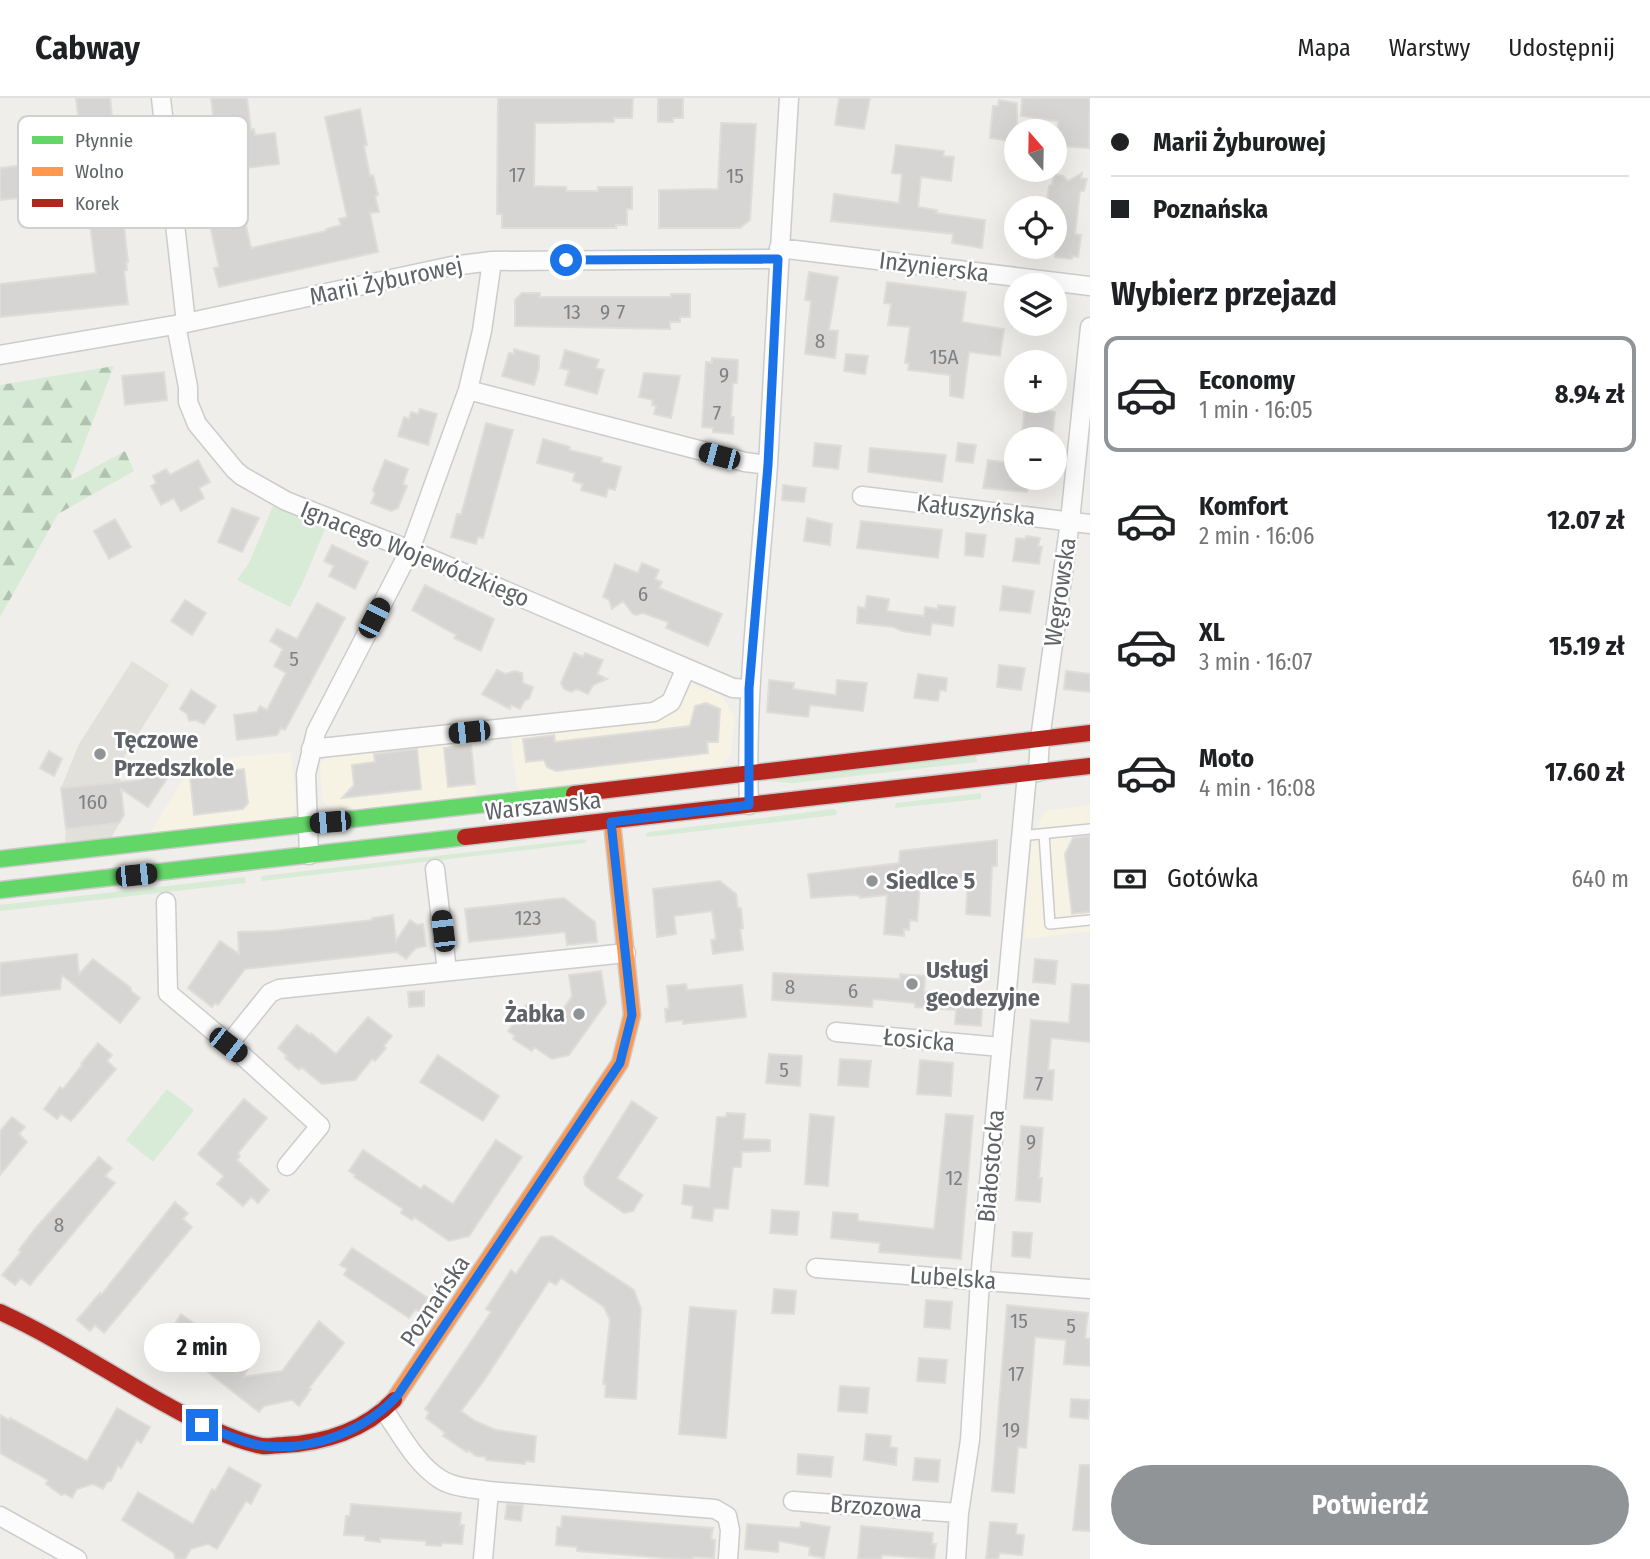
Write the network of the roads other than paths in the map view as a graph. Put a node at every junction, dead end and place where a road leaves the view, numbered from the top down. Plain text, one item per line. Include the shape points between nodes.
1 (160, 98) edge
2 (789, 98) edge
3 (162, 116) edge
4 (172, 228) edge
5 (778, 253) junction
6 (492, 261) junction
7 (1090, 286) edge
8 (181, 324) junction
9 (1090, 327) edge
10 (0, 355) edge
11 (468, 390) junction
12 (768, 465) junction
13 (862, 496) dead end
14 (1070, 521) junction
15 (1090, 524) edge
16 (410, 550) junction
17 (686, 668) junction
18 (749, 689) junction
19 (1090, 733) edge
20 (1040, 739) junction
21 (311, 749) junction
22 (1090, 766) edge
23 (748, 773) junction
24 (1033, 773) junction
25 (749, 805) junction
26 (611, 822) junction
27 (306, 824) junction
28 (1090, 829) edge
29 (1044, 834) junction
30 (1020, 836) junction
31 (309, 855) junction
32 (0, 859) edge
33 (435, 869) dead end
34 (0, 890) edge
35 (166, 902) dead end
36 (1090, 920) edge
37 (626, 953) junction
38 (447, 971) junction
39 (836, 1032) dead end
40 (228, 1045) junction
41 (1002, 1047) junction
42 (287, 1166) dead end
43 (816, 1268) dead end
44 (980, 1280) junction
45 (1090, 1289) edge
46 (0, 1312) edge
47 (384, 1410) junction
48 (489, 1491) junction
49 (793, 1501) dead end
50 (959, 1513) junction
51 (0, 1516) edge
52 (77, 1559) edge
53 (483, 1559) edge
54 (728, 1559) edge
55 (956, 1559) edge

1 - 3 street, Ignacego Wojewódzkiego
2 - 5 street
4 - 8 street, Ignacego Wojewódzkiego
5 - 6 street, Marii Żyburowej
5 - 7 street, Inżynierska
5 - 12 street
6 - 8 street, Marii Żyburowej
6 - 11 street
8 - 10 street, Marii Żyburowej
8 - 16 street, Ignacego Wojewódzkiego via 188,402 197,424 234,470 286,501
9 - 14 street, Węgrowska
11 - 12 street
11 - 16 street
12 - 18 street
13 - 14 street, Kałuszyńska
14 - 15 street, Kałuszyńska
14 - 20 street, Węgrowska
16 - 17 street, Ignacego Wojewódzkiego
16 - 21 street
17 - 18 street, Ignacego Wojewódzkiego via 733,688
17 - 21 street via 671,702 654,712
18 - 23 street
19 - 20 street
20 - 23 street
20 - 24 street, Węgrowska
21 - 27 street
22 - 24 street, Warszawska
23 - 25 street
23 - 27 street
24 - 25 street, Warszawska
24 - 30 street, Białostocka
25 - 26 street, Warszawska
26 - 31 street, Warszawska
26 - 37 street, Poznańska
27 - 31 street
27 - 32 street
28 - 29 lane
29 - 30 lane
29 - 36 lane via 1050,924
30 - 41 street, Białostocka
31 - 34 street, Warszawska
33 - 38 street
35 - 40 street via 168,993
37 - 38 street
37 - 47 street, Poznańska via 632,1015 620,1063
38 - 40 street via 279,989 270,993
39 - 41 street, Łosicka
40 - 42 street via 320,1126
41 - 44 street, Białostocka
43 - 44 street, Lubelska
44 - 45 street, Lubelska
44 - 50 street, Białostocka via 970,1440
46 - 47 street, Poznańska via 38,1329 202,1425 263,1446 330,1439
47 - 48 street via 421,1462 440,1479
48 - 53 street
48 - 54 street via 715,1509 727,1516
49 - 50 street, Brzozowa
50 - 55 street, Białostocka
51 - 52 street

